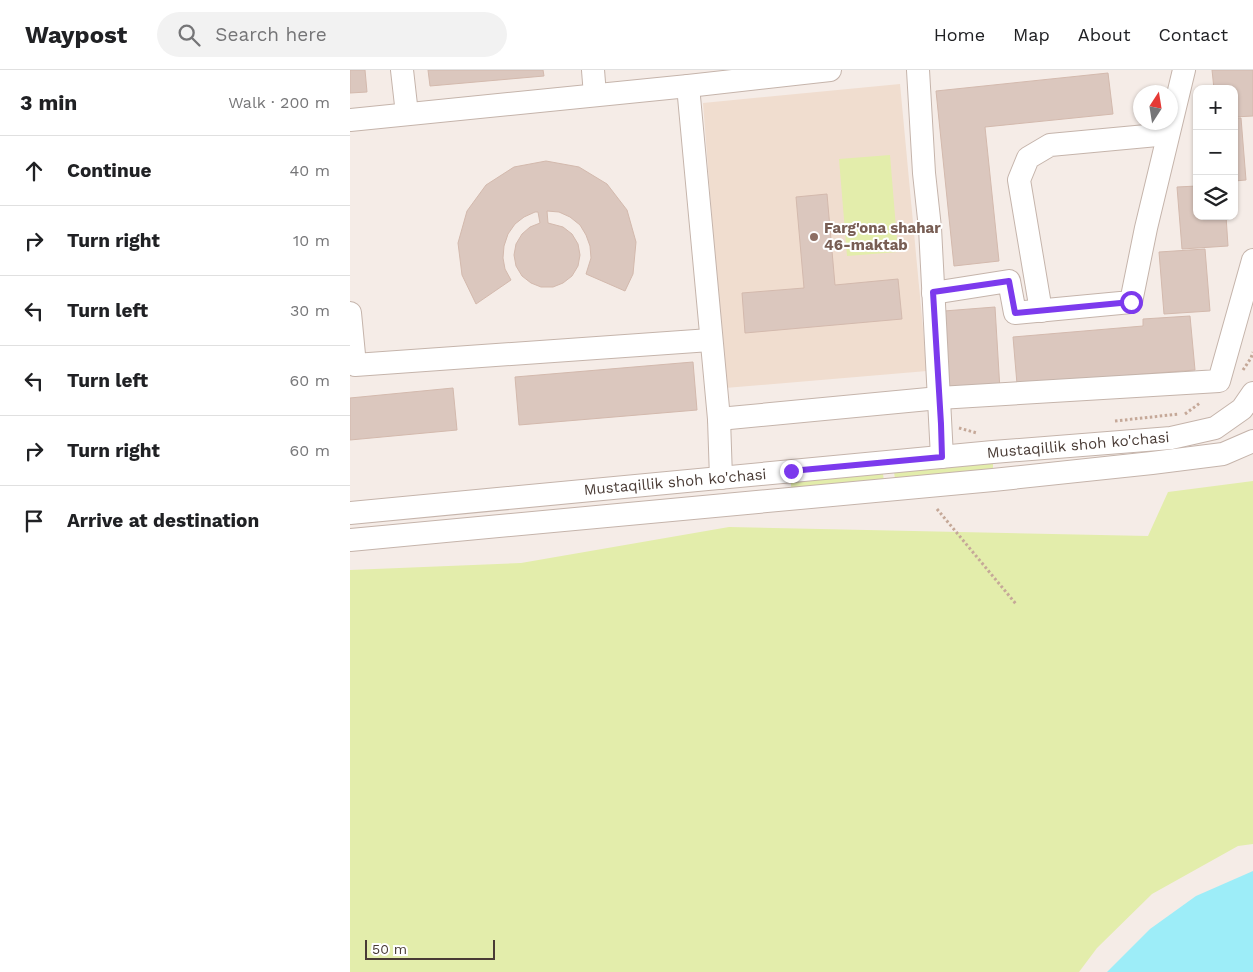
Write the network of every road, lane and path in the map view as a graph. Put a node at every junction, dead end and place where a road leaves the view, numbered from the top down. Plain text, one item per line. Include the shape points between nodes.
1 (402, 70) edge
2 (593, 70) edge
3 (830, 70) edge
4 (918, 70) edge
5 (1184, 70) edge
6 (688, 86) junction
7 (596, 96) junction
8 (407, 114) junction
9 (350, 120) edge
10 (1168, 134) junction
11 (1253, 260) edge
12 (933, 292) junction
13 (1041, 310) junction
14 (350, 313) edge
15 (710, 340) junction
16 (1253, 352) edge
17 (1247, 384) edge
18 (1207, 397) dead end
19 (939, 398) junction
20 (719, 418) junction
21 (1108, 421) dead end
22 (941, 424) junction
23 (983, 434) dead end
24 (1253, 441) edge
25 (942, 457) junction
26 (721, 478) junction
27 (937, 509) dead end
28 (350, 513) edge
29 (350, 540) edge
30 (1016, 604) dead end

1 - 8 street
2 - 7 street
3 - 6 street
4 - 12 street
5 - 10 street
6 - 7 street
6 - 15 street
7 - 8 street
8 - 9 street
10 - 13 street via 1131,302
10 - 13 street via 1050,145 1028,158 1019,180
11 - 19 street via 1219,381
12 - 13 street via 1009,281 1015,313
12 - 19 street
14 - 15 street via 355,366
15 - 20 street
16 - 17 path
17 - 25 street, Mustaqillik shoh ko'chasi via 1242,409 1215,428 1171,438
18 - 21 path via 1186,414
19 - 20 street
19 - 22 street
20 - 26 street
22 - 23 path
22 - 25 street
24 - 29 street, Mustaqillik shoh ko'chasi via 1223,454 1152,463
25 - 26 street, Mustaqillik shoh ko'chasi
26 - 28 street, Mustaqillik shoh ko'chasi
27 - 30 path

